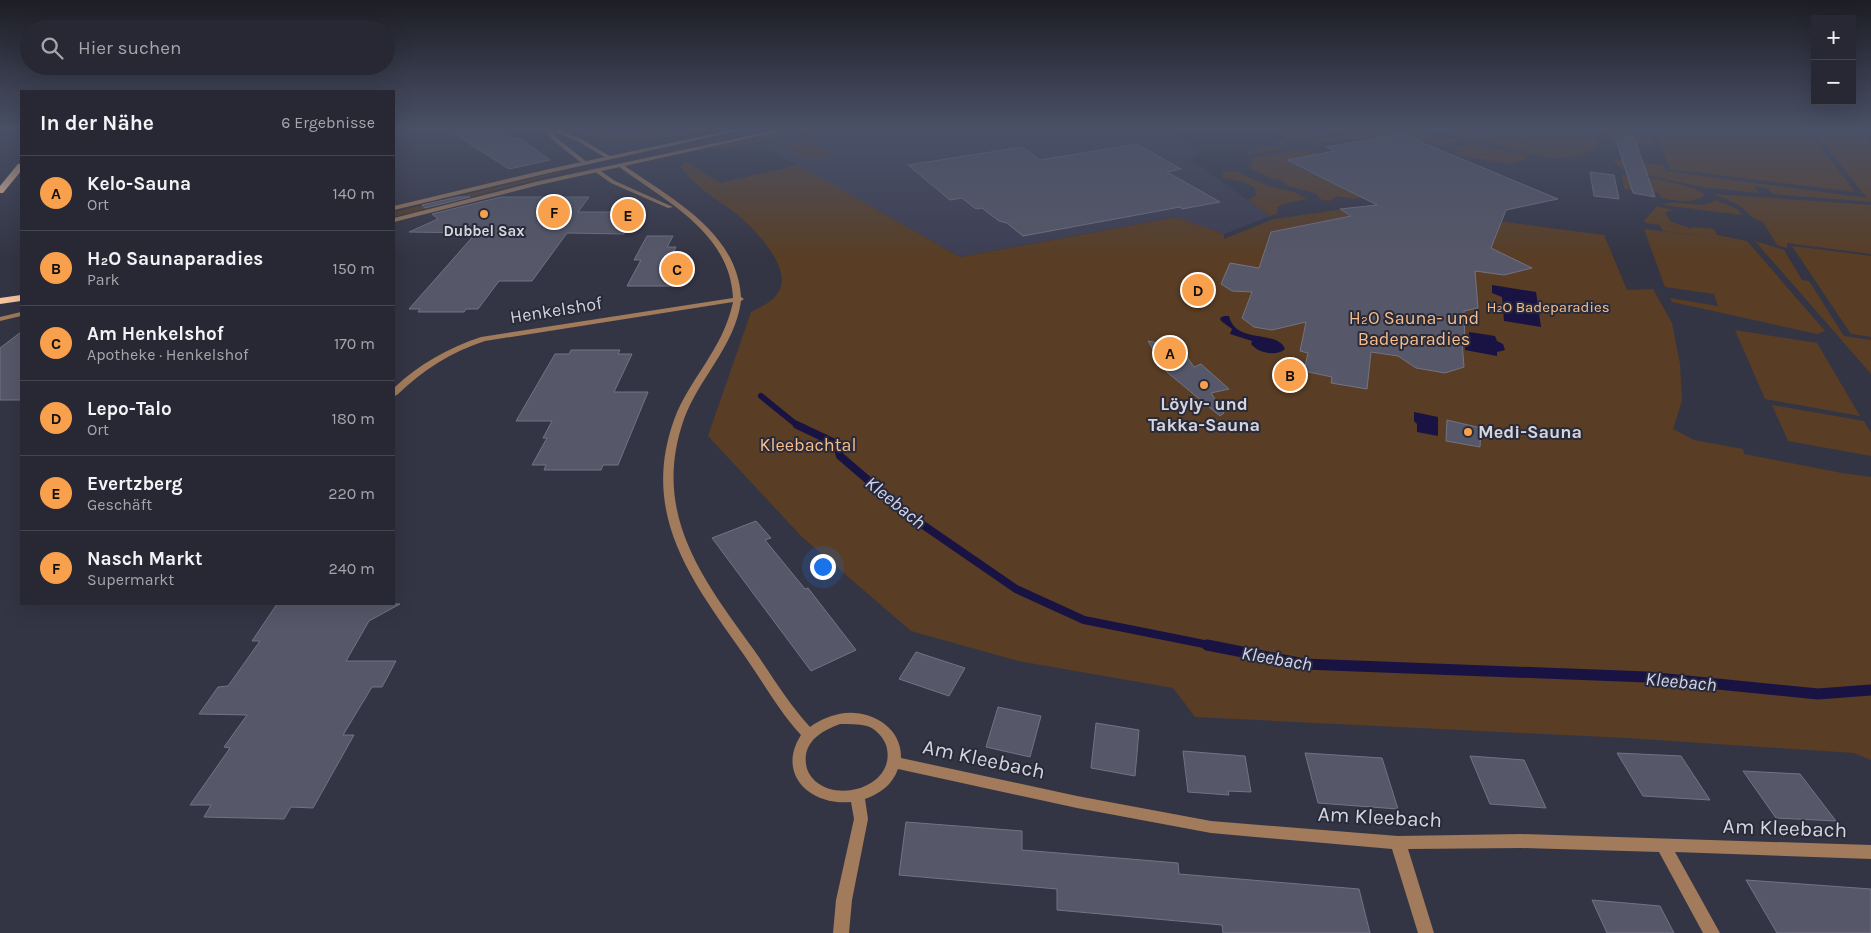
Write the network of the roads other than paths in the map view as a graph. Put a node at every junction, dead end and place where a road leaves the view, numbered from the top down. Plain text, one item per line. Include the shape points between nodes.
1 (16, 172) edge
2 (549, 172) edge
3 (590, 172) edge
4 (598, 172) edge
5 (629, 172) edge
6 (0, 191) edge
7 (395, 208) edge
8 (687, 215) junction
9 (395, 220) edge
10 (20, 298) edge
11 (740, 299) junction
12 (0, 302) edge
13 (20, 314) edge
14 (0, 319) edge
15 (395, 392) edge
16 (809, 735) junction
17 (894, 762) junction
18 (857, 795) junction
19 (1398, 842) junction
20 (1663, 845) junction
21 (1871, 852) edge
22 (841, 933) edge
23 (1426, 933) edge
24 (1712, 933) edge

1 - 6 main road
2 - 7 street
3 - 9 street
4 - 8 street via 613,182
5 - 8 street
8 - 11 street via 702,226 725,253
10 - 12 main road
11 - 15 street, Henkelshof via 484,339 431,362
11 - 16 street via 726,339 695,387 678,423 670,457 668,492 675,527 688,558 720,613 786,710
13 - 14 street
16 - 17 street via 823,724 840,719 858,719 874,724 887,733 894,747
16 - 18 street via 801,747 798,761 801,774 823,793 840,797
17 - 18 street via 882,783
17 - 19 street, Am Kleebach via 1211,827
18 - 22 street via 861,819 844,900
19 - 20 street, Am Kleebach
19 - 23 street
20 - 21 street, Am Kleebach
20 - 24 street

